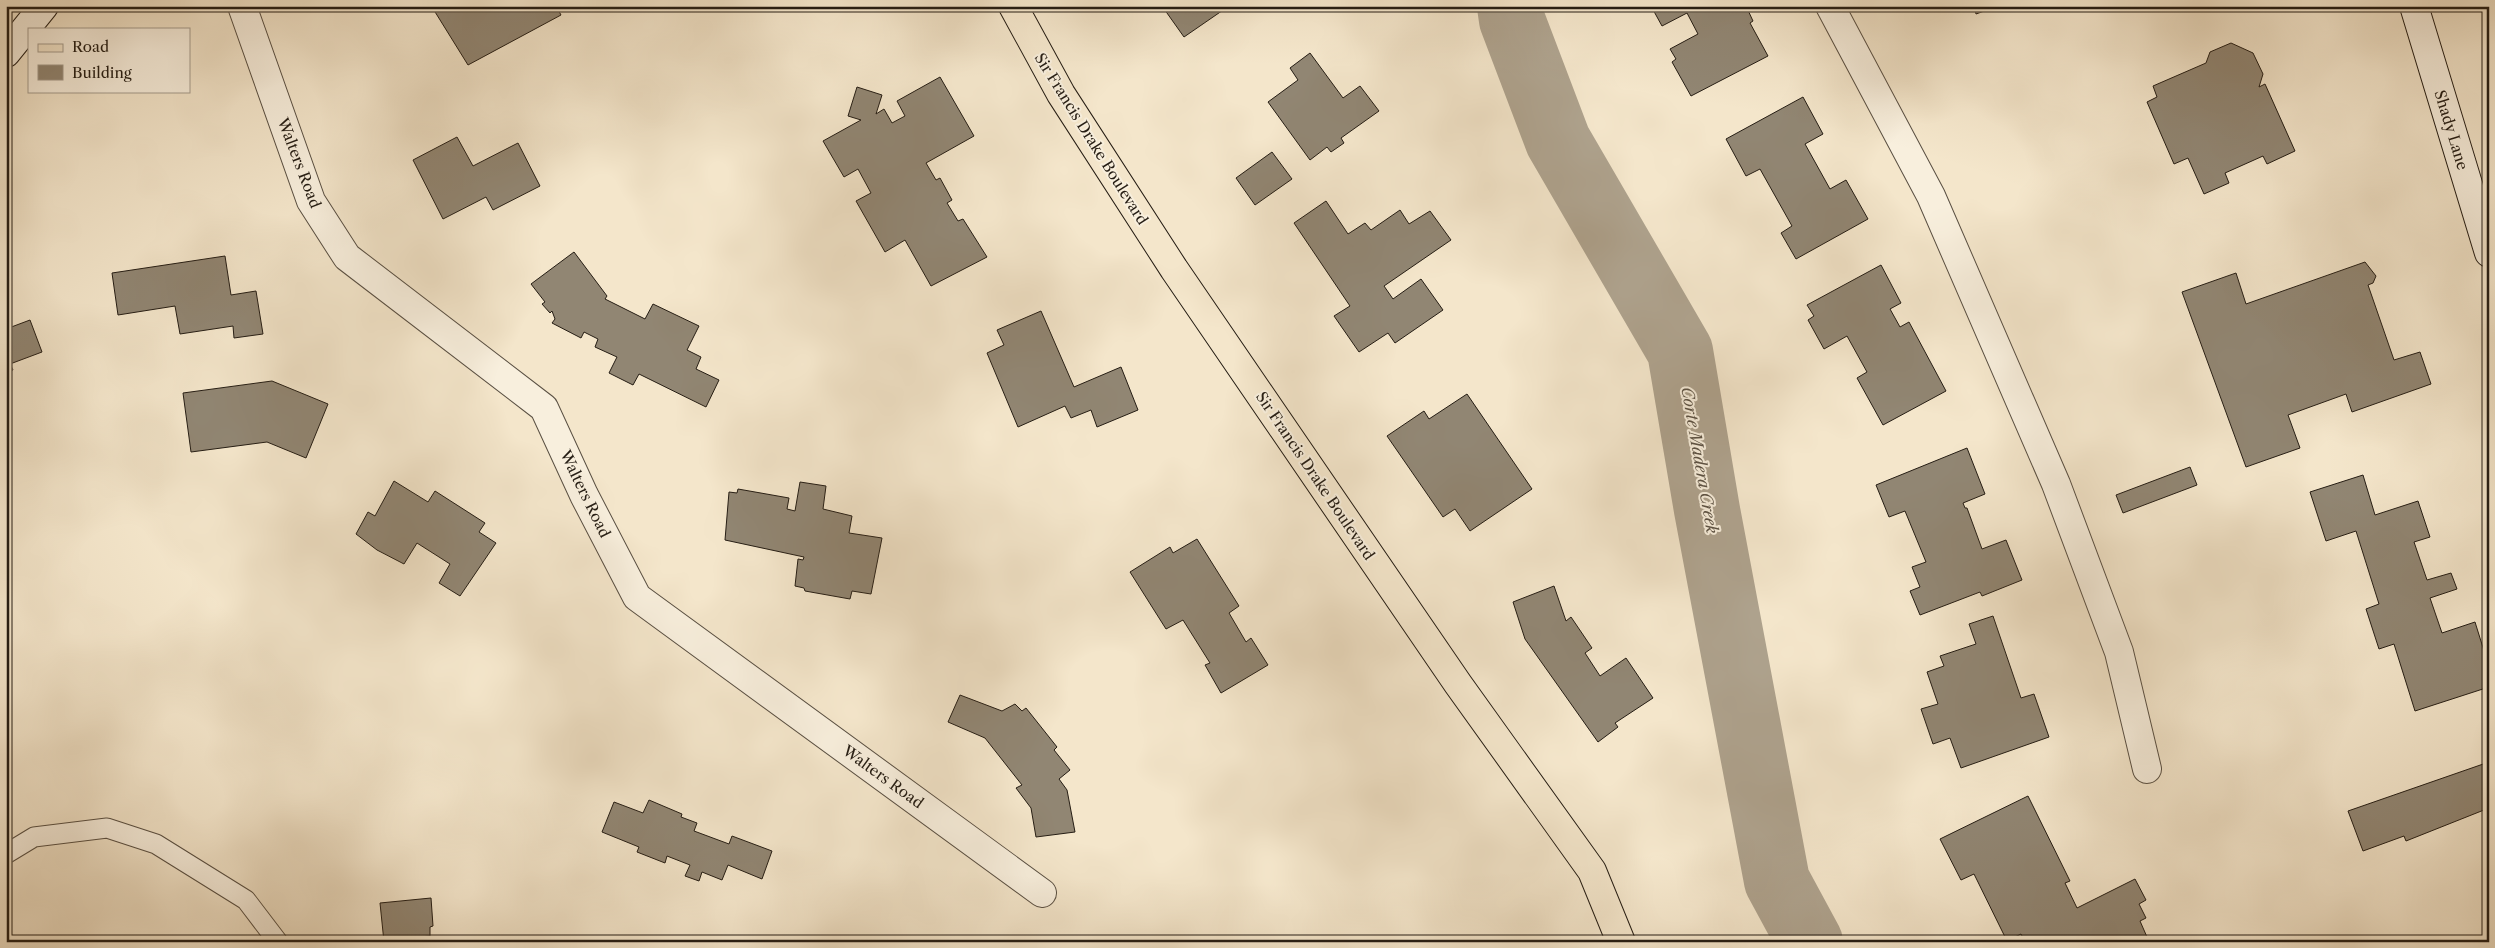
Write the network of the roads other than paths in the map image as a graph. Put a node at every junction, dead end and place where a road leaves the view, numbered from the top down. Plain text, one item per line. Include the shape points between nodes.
1 (44, 6) edge
2 (242, 6) edge
3 (1012, 6) edge
4 (1830, 6) edge
5 (2414, 6) edge
6 (6, 53) edge
7 (2489, 253) edge
8 (2148, 769) dead end
9 (6, 854) edge
10 (1042, 893) dead end
11 (278, 942) edge
12 (1621, 942) edge

1 - 6 street
2 - 10 street, Walters Road via 310,201 347,257 544,408 584,495 637,597
3 - 12 main road, Sir Francis Drake Boulevard via 1061,94 1164,255 1458,684 1592,871
4 - 8 street via 1931,196 2056,484 2119,652
5 - 7 street, Shady Lane
9 - 11 lane via 34,837 107,828 156,844 246,900

